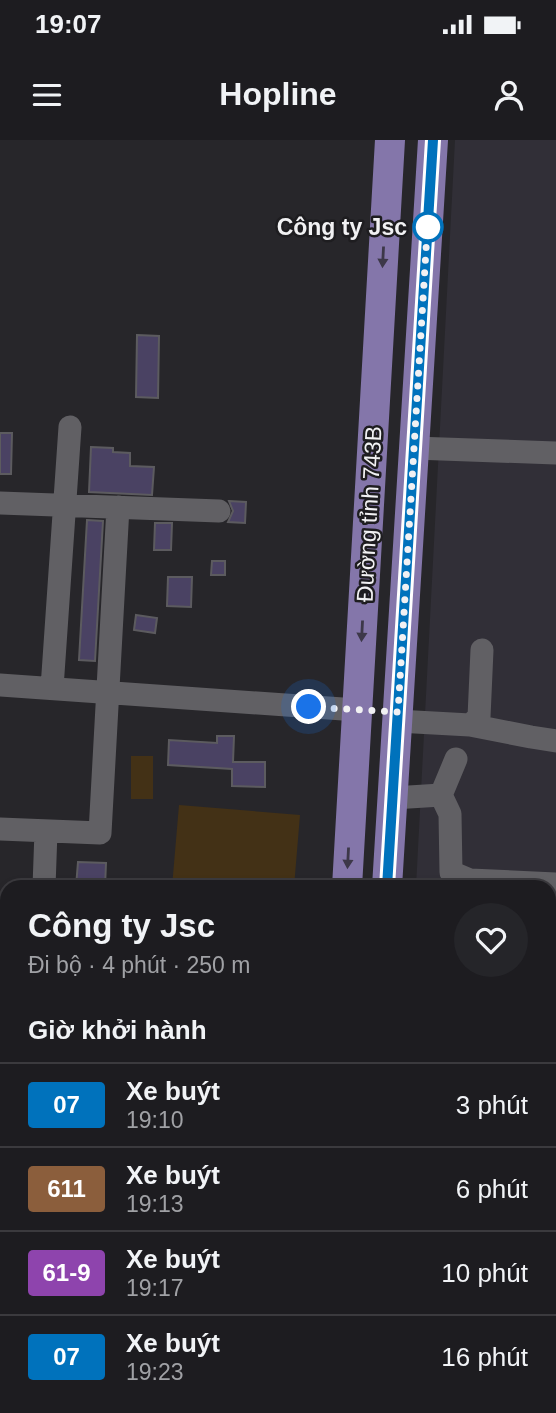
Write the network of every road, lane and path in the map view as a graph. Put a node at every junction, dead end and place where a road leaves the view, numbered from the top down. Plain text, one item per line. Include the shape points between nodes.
1 (390, 140) edge
2 (433, 140) edge
3 (70, 427) dead end
4 (414, 449) junction
5 (556, 453) edge
6 (0, 503) edge
7 (65, 505) junction
8 (118, 507) junction
9 (219, 511) dead end
10 (482, 650) dead end
11 (0, 685) edge
12 (52, 688) junction
13 (107, 692) junction
14 (357, 710) junction
15 (398, 717) junction
16 (470, 725) junction
17 (556, 741) edge
18 (456, 759) dead end
19 (441, 796) junction
20 (393, 798) junction
21 (0, 830) edge
22 (46, 831) junction
23 (44, 880) edge
24 (347, 880) edge
25 (387, 880) edge
26 (470, 880) edge

1 -> 14 main road, Đường tỉnh 743B
2 - 4 main road, Đường tỉnh 743B
3 - 7 lane
4 - 5 lane
4 - 15 main road, Đường tỉnh 743B
6 - 7 lane
7 - 8 lane
7 - 12 lane
8 - 9 lane
8 - 13 lane
10 - 16 lane via 479,717
11 - 12 lane
12 - 13 lane
13 - 14 lane
13 - 22 lane via 100,833
14 - 15 main road
14 -> 24 main road, Đường tỉnh 743B
15 - 16 lane
15 - 20 main road, Đường tỉnh 743B
16 - 17 lane
18 - 19 lane
19 - 20 lane
19 - 26 lane via 450,814 451,872
20 - 25 main road, Đường tỉnh 743B
21 - 22 lane
22 - 23 lane

